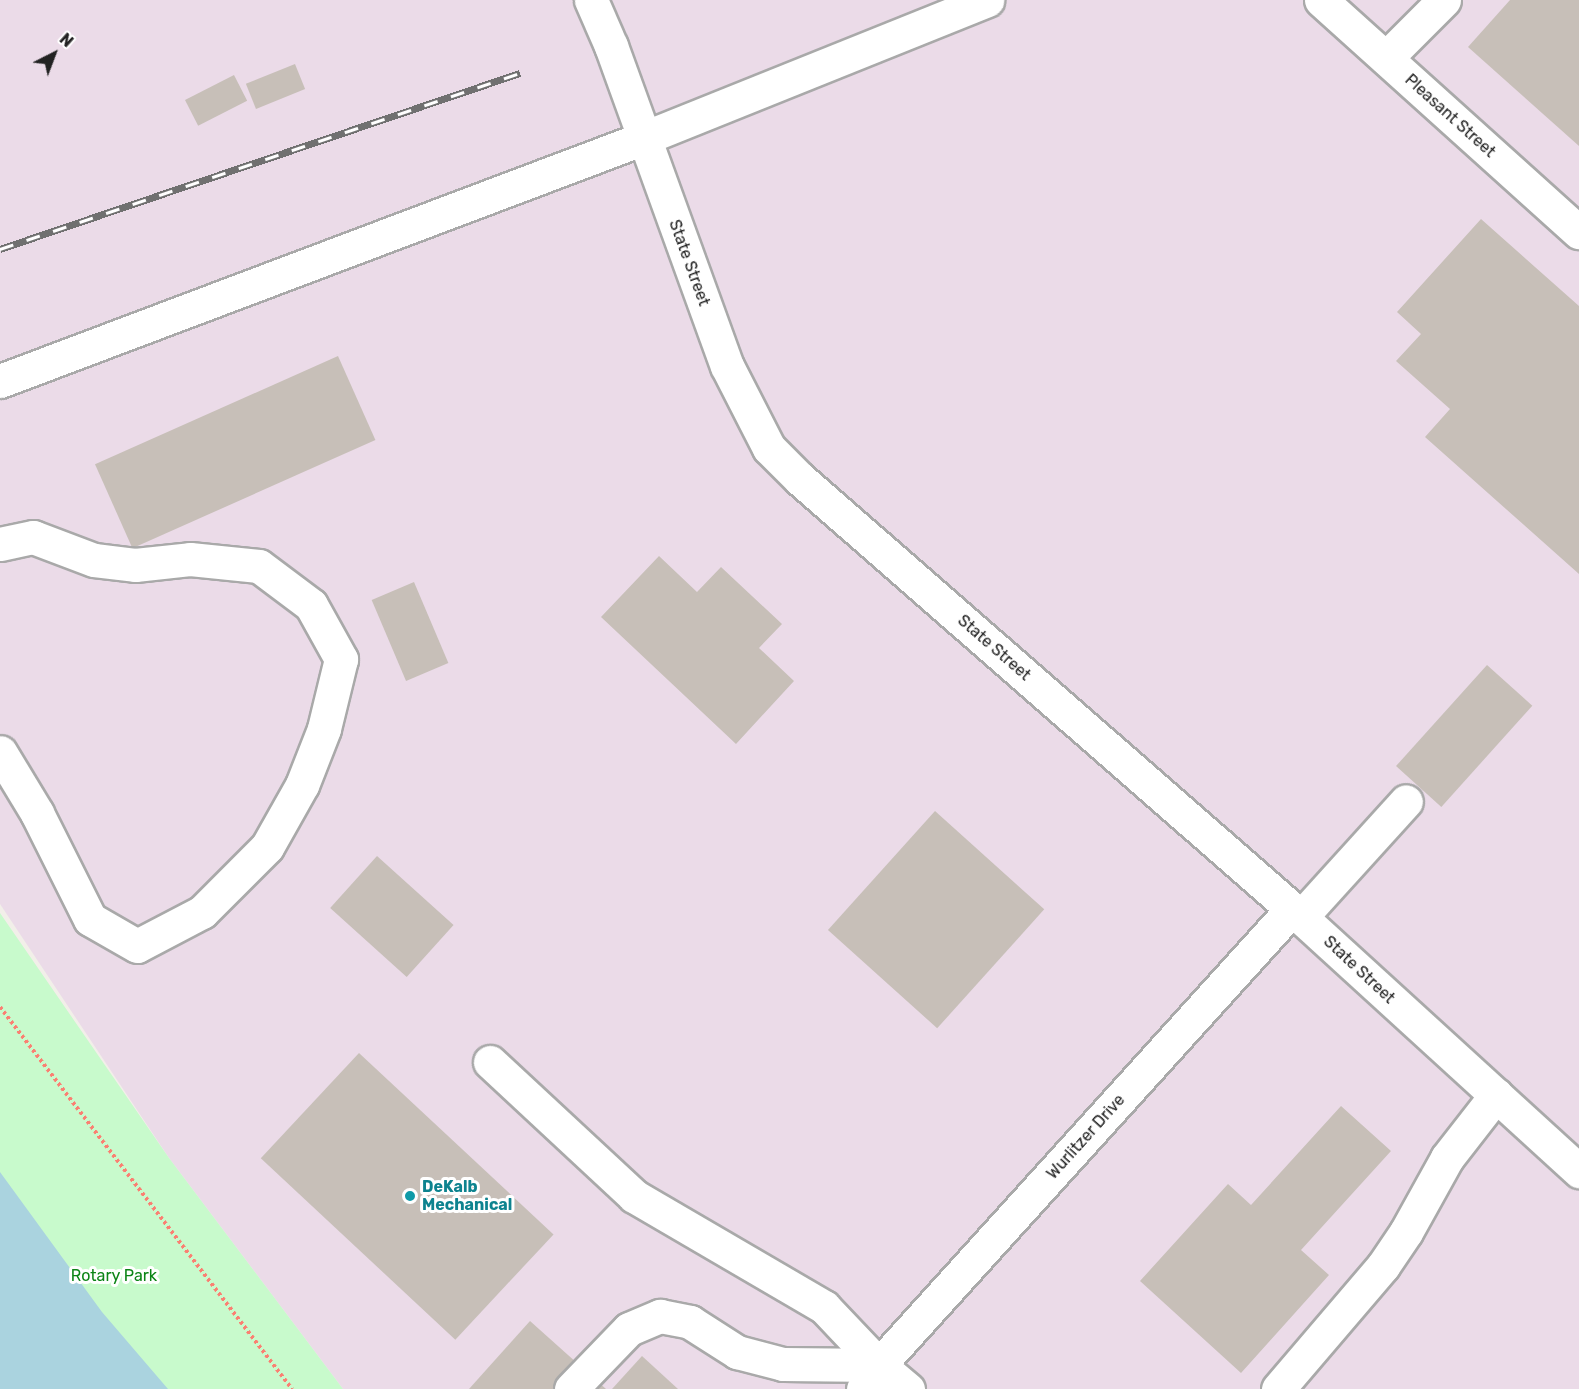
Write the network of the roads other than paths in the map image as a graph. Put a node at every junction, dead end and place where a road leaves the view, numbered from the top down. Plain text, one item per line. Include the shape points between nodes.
1 (591, 0) edge
2 (987, 0) edge
3 (1321, 0) edge
4 (1444, 0) edge
5 (1386, 58) junction
6 (644, 138) junction
7 (1579, 232) edge
8 (0, 381) edge
9 (0, 544) edge
10 (0, 752) edge
11 (1406, 801) dead end
12 (1297, 913) junction
13 (490, 1062) dead end
14 (1496, 1095) junction
15 (1579, 1171) edge
16 (871, 1377) edge
17 (571, 1389) edge
18 (908, 1389) edge
19 (1278, 1389) edge

1 - 6 street, State Street
2 - 6 street
3 - 5 street, Pleasant Street
4 - 5 street
5 - 7 street, Pleasant Street
6 - 8 street
6 - 12 street, State Street via 727,366 769,448
9 - 10 street via 33,537 94,560 135,565 190,559 259,567 311,605 341,659 324,729 302,784 267,847 202,912 137,946 90,919 37,813
11 - 12 street, Wurlitzer Drive
12 - 14 street, State Street
12 - 16 street, Wurlitzer Drive
13 - 16 street via 634,1196 824,1307
14 - 15 street, State Street
14 - 19 street via 1447,1158 1383,1266
16 - 17 street via 783,1364 738,1352 690,1322 660,1316 629,1329
16 - 18 street

